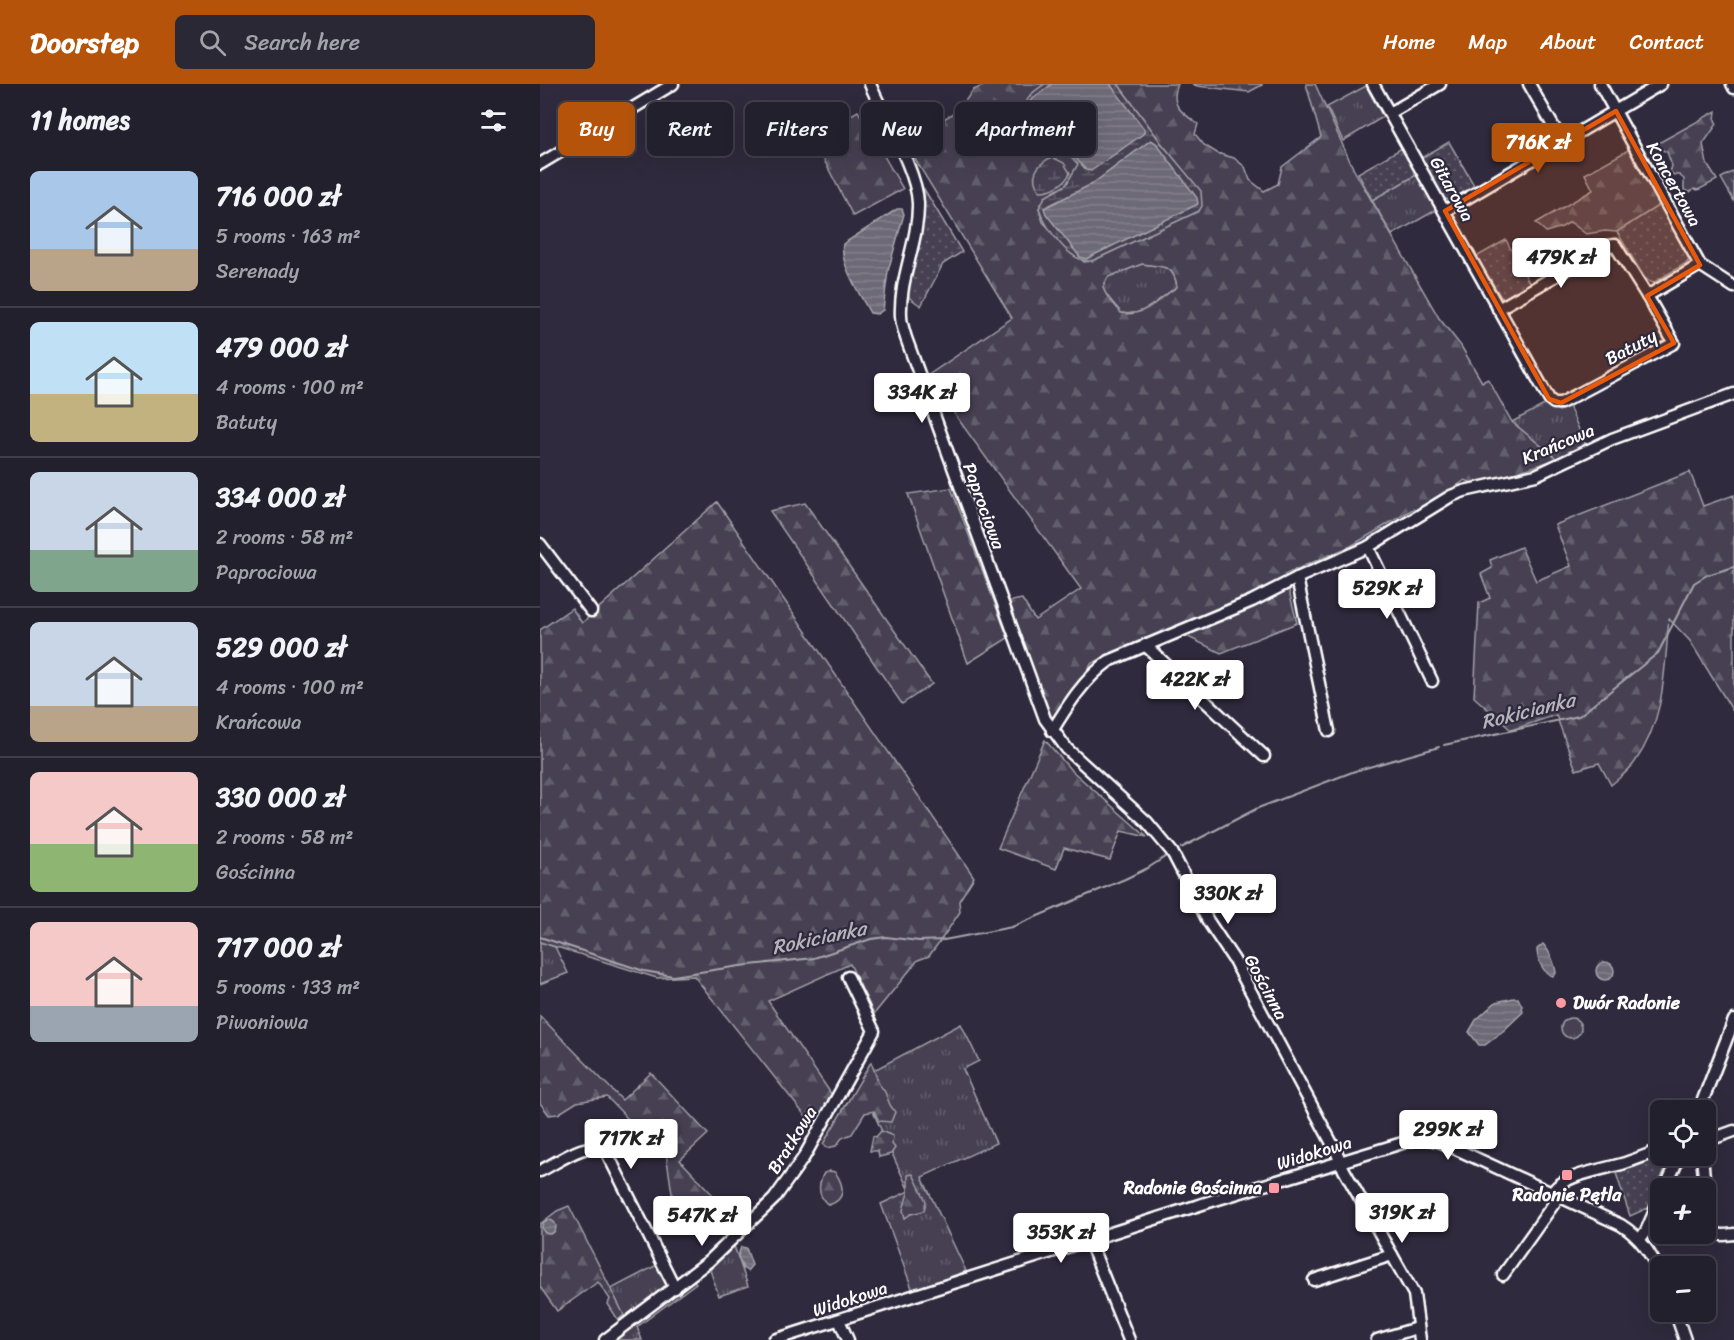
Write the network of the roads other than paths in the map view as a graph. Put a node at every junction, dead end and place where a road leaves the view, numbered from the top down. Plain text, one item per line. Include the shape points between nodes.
1 (674, 84) edge
2 (870, 84) edge
3 (1373, 84) edge
4 (1440, 84) edge
5 (1529, 84) edge
6 (1600, 84) edge
7 (1661, 84) edge
8 (1732, 84) edge
9 (1734, 88) edge
10 (1616, 111) junction
11 (1390, 113) junction
12 (1563, 143) junction
13 (540, 164) edge
14 (1445, 210) junction
15 (1700, 265) junction
16 (1734, 287) edge
17 (1647, 296) junction
18 (1498, 309) junction
19 (1734, 394) edge
20 (1554, 403) joint
21 (540, 544) edge
22 (1368, 547) junction
23 (1297, 578) junction
24 (591, 611) dead end
25 (1144, 645) junction
26 (1432, 681) dead end
27 (1329, 730) dead end
28 (1052, 731) junction
29 (1264, 756) dead end
30 (848, 977) dead end
31 (1734, 1020) edge
32 (1703, 1100) edge
33 (1734, 1131) edge
34 (1716, 1137) edge
35 (1650, 1154) edge
36 (1341, 1162) junction
37 (540, 1172) edge
38 (1557, 1194) junction
39 (1650, 1222) edge
40 (1716, 1234) edge
41 (1734, 1234) edge
42 (1640, 1239) junction
43 (1089, 1240) junction
44 (1392, 1255) junction
45 (1652, 1256) edge
46 (1503, 1275) dead end
47 (1314, 1280) dead end
48 (675, 1288) junction
49 (839, 1320) junction
50 (1679, 1322) edge
51 (1417, 1328) junction
52 (605, 1340) edge
53 (774, 1340) edge
54 (848, 1340) edge
55 (1129, 1340) edge
56 (1377, 1340) edge
57 (1420, 1340) edge
58 (1685, 1340) edge

1 - 13 street
2 - 28 street, Paprociowa via 916,192 916,226 901,295 906,338
3 - 11 street, Gitarowa
4 - 11 street
5 - 12 street
6 - 10 street, Koncertowa
7 - 10 street
8 - 9 street
10 - 12 street
10 - 15 street, Koncertowa
11 - 14 street, Gitarowa
12 - 14 street
14 - 18 street, Gitarowa
15 - 16 street, Koncertowa
15 - 17 street
17 - 18 street, Batuty via 1615,245
17 - 20 street, Batuty via 1674,343 1561,403
18 - 20 street, Gitarowa
19 - 22 street, Krańcowa via 1612,439 1536,475 1451,496
21 - 24 street
22 - 23 street, Krańcowa
22 - 26 street
23 - 25 street, Krańcowa via 1252,601
23 - 27 street
25 - 28 street, Krańcowa via 1095,671
25 - 29 street
28 - 36 street, Gościnna via 1083,766 1147,822 1172,852
30 - 48 street, Bratkowa via 874,1032 804,1157 774,1199
31 - 32 street
33 - 34 street
35 - 38 street via 1580,1175 1557,1185
36 - 38 street, Widokowa via 1410,1139 1429,1137
36 - 43 street, Widokowa
36 - 44 street, Gościnna
37 - 48 street via 586,1147 606,1150
38 - 42 street, Widokowa via 1611,1219
38 - 46 street
39 - 42 street
40 - 41 street
42 - 45 street, Widokowa
43 - 49 street, Widokowa
43 - 55 street
44 - 47 street
44 - 51 street, Gościnna via 1414,1294
48 - 52 street, Bratkowa
49 - 53 street, Widokowa
49 - 54 street
50 - 58 street
51 - 56 street
51 - 57 street, Gościnna

